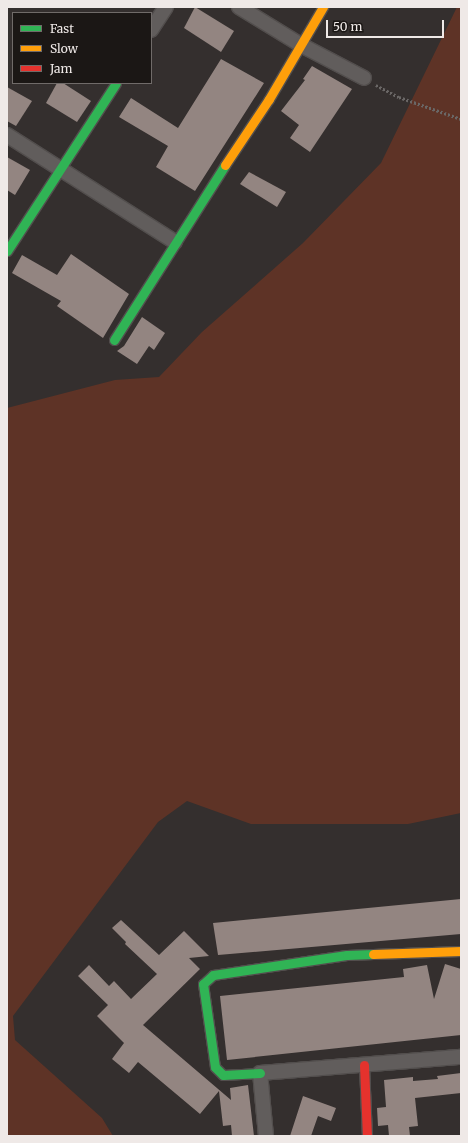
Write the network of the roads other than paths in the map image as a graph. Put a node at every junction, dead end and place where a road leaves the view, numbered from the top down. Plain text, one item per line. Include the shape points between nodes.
1 (166, 7) edge
2 (239, 7) edge
3 (323, 7) edge
4 (152, 28) edge
5 (301, 45) junction
6 (364, 78) road end
7 (115, 84) edge
8 (7, 135) edge
9 (60, 169) junction
10 (175, 242) junction
11 (7, 251) edge
12 (114, 340) dead end
13 (461, 951) edge
14 (461, 1057) edge
15 (364, 1065) junction
16 (260, 1073) junction
17 (266, 1136) edge
18 (367, 1136) edge

1 - 4 street
2 - 5 street
3 - 5 street
5 - 6 street
5 - 10 street via 269,99
7 - 9 street
8 - 9 street
9 - 10 street
9 - 11 street
10 - 12 street
13 - 16 street via 347,954 213,975 203,984 215,1067 223,1075
14 - 15 street
15 - 16 street
15 - 18 street
16 - 17 street

